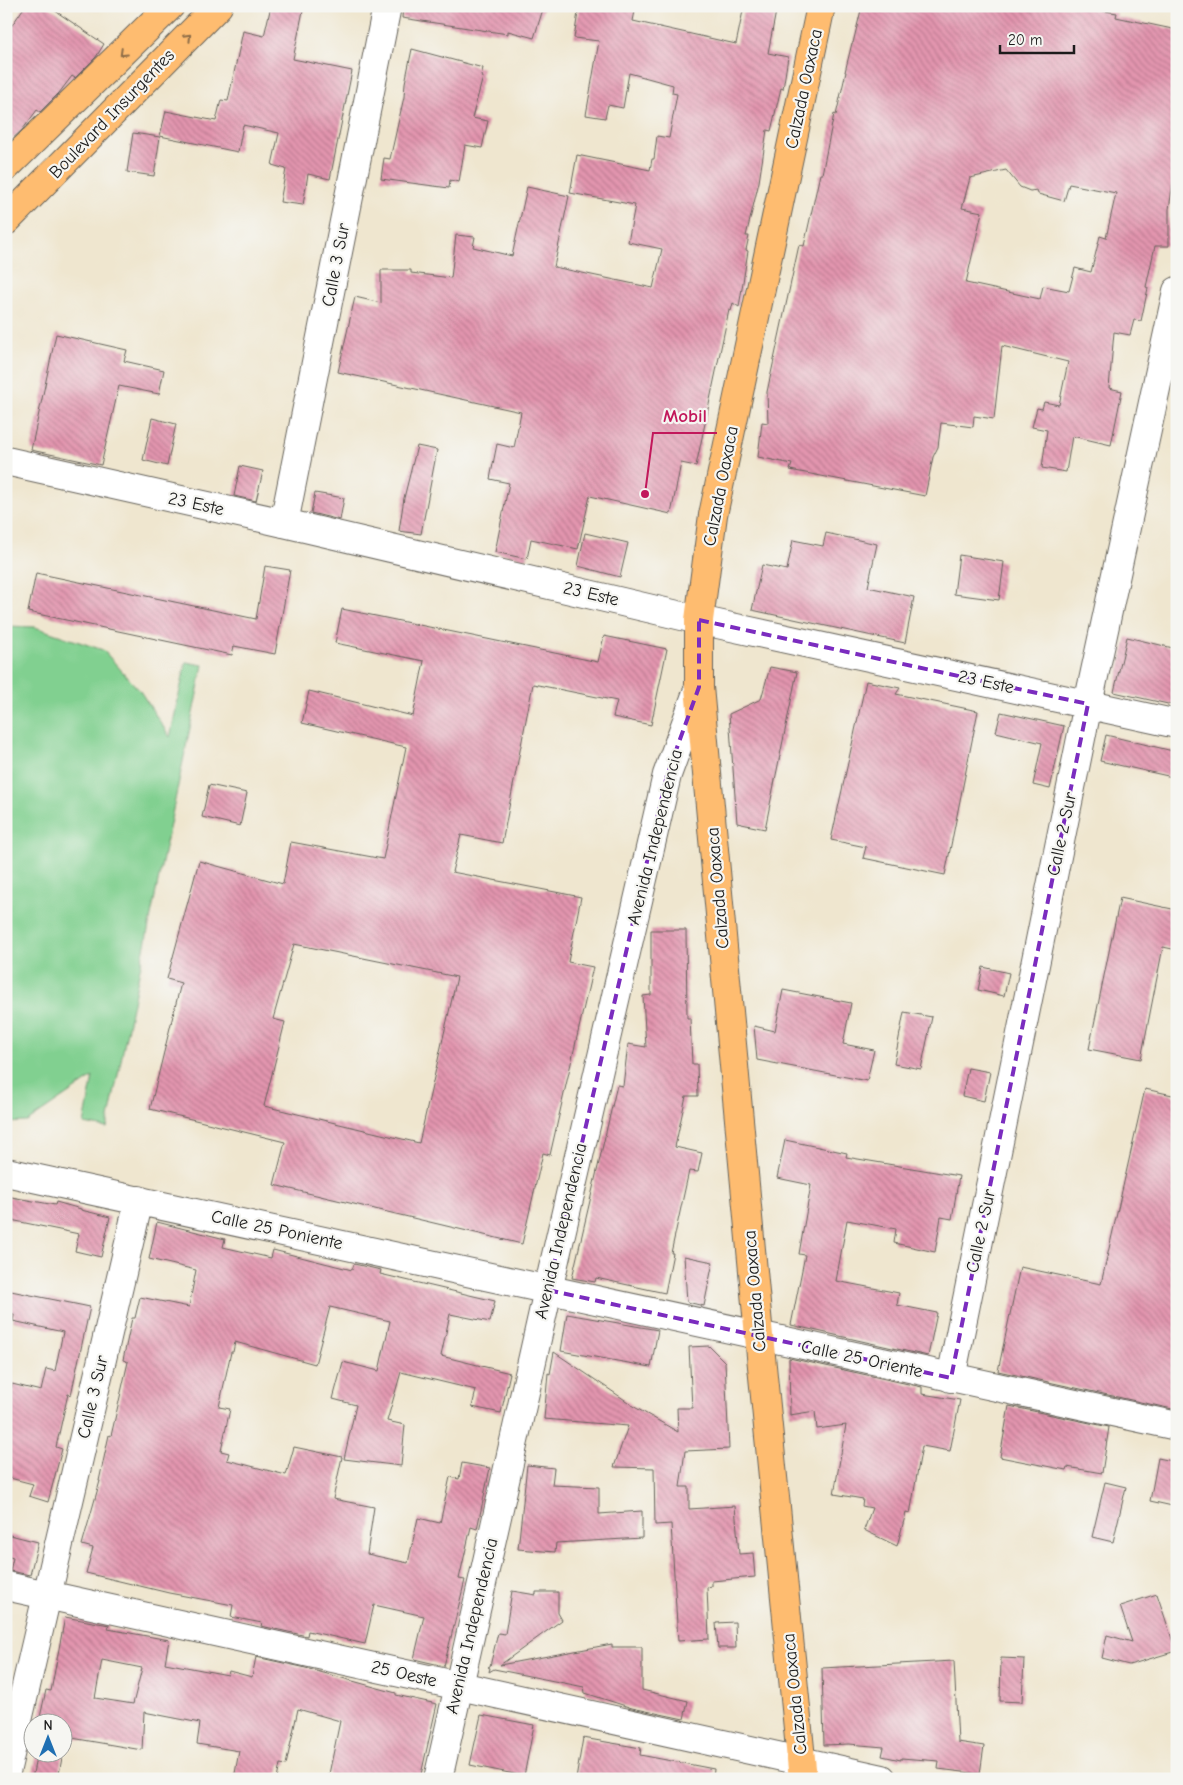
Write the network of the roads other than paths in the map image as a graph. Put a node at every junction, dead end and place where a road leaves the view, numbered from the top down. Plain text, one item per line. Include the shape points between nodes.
1 (170, 6) edge
2 (218, 6) edge
3 (386, 6) edge
4 (821, 6) edge
5 (6, 167) edge
6 (6, 221) edge
7 (1177, 291) edge
8 (6, 462) edge
9 (284, 523) junction
10 (699, 620) junction
11 (699, 687) junction
12 (1088, 704) junction
13 (1177, 724) edge
14 (6, 1172) edge
15 (138, 1200) junction
16 (548, 1290) junction
17 (760, 1336) junction
18 (951, 1378) junction
19 (1177, 1426) edge
20 (6, 1586) edge
21 (46, 1594) junction
22 (459, 1686) junction
23 (802, 1770) edge
24 (6, 1772) edge
25 (438, 1779) edge
26 (882, 1779) edge

1 -> 5 main road, Boulevard Insurgentes
6 -> 2 main road, Boulevard Insurgentes
3 - 9 street, Calle 3 Sur
4 - 10 main road, Calzada Oaxaca via 713,515
7 - 12 street, Calle 2 Sur
8 - 9 street, 23 Este
9 - 10 street, 23 Este
10 - 11 main road, Calzada Oaxaca
10 - 12 street, 23 Este
11 - 16 street, Avenida Independencia via 667,775
11 - 17 main road, Calzada Oaxaca
12 - 13 street, 23 Este
12 - 18 street, Calle 2 Sur
14 - 15 street, Calle 25 Poniente
15 - 16 street, Calle 25 Poniente
15 - 21 street, Calle 3 Sur
16 - 17 street, Calle 25 Oriente
16 - 22 street, Avenida Independencia
17 - 18 street, Calle 25 Oriente
17 - 23 main road, Calzada Oaxaca
18 - 19 street, Calle 25 Oriente
20 - 21 street, 25 Oeste
21 - 22 street, 25 Oeste
21 - 24 street, Calle 3 Sur
22 - 23 street, 25 Oeste
22 - 25 street, Avenida Independencia
23 - 26 street, 25 Oeste

